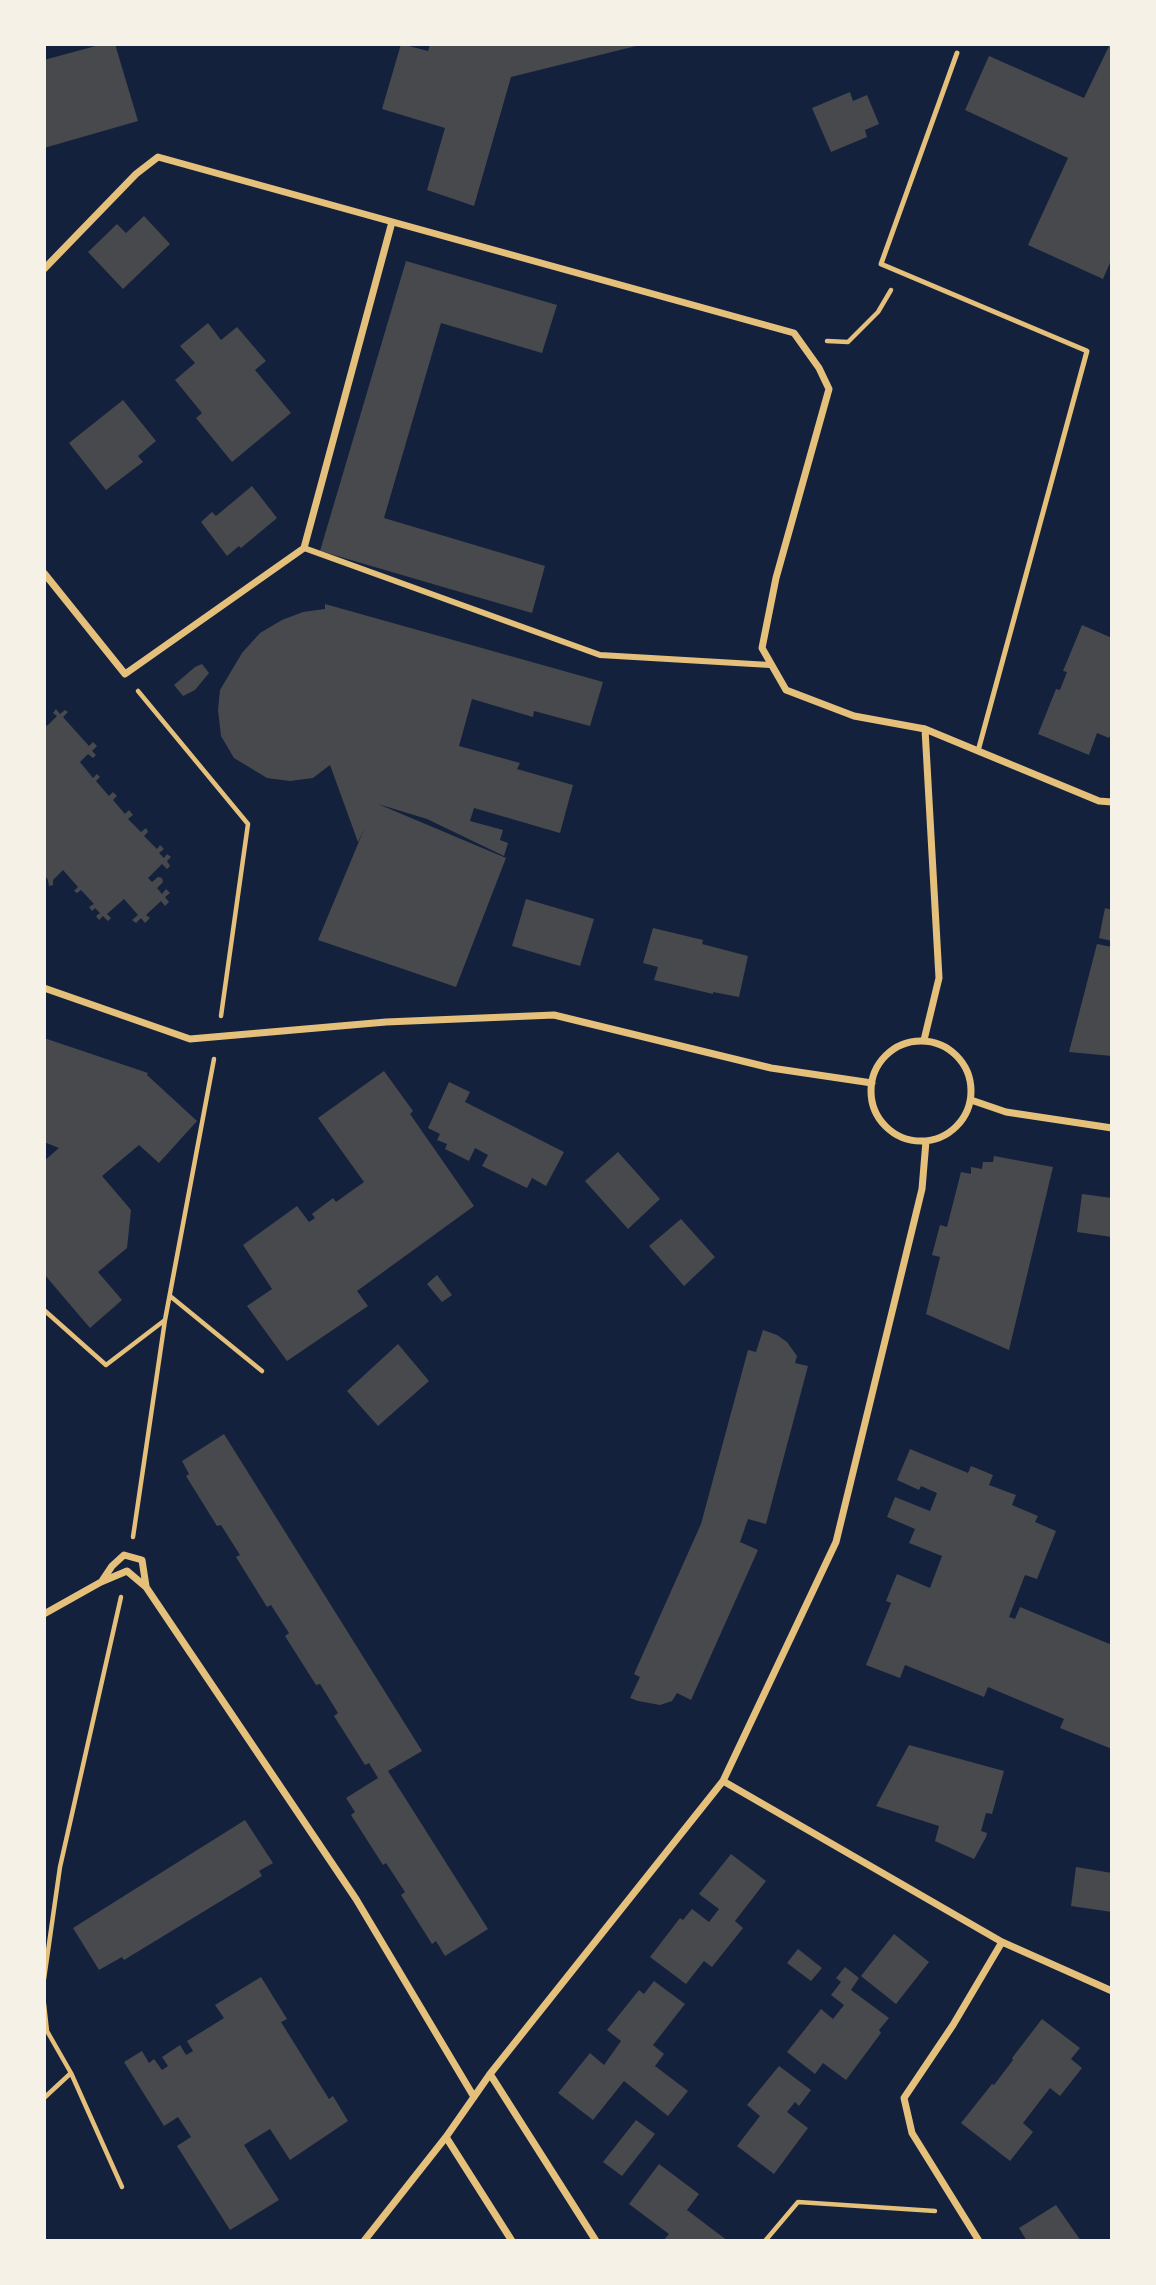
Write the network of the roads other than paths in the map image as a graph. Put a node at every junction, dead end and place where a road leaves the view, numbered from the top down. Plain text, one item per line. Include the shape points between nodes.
1 (957, 53) dead end
2 (392, 222) junction
3 (44, 269) edge
4 (304, 548) junction
5 (44, 573) edge
6 (770, 665) junction
7 (925, 729) junction
8 (978, 751) junction
9 (1112, 802) edge
10 (44, 988) edge
11 (924, 1040) junction
12 (872, 1083) junction
13 (971, 1100) junction
14 (1112, 1128) edge
15 (926, 1141) junction
16 (101, 1582) junction
17 (146, 1587) junction
18 (44, 1614) edge
19 (723, 1781) junction
20 (1002, 1942) junction
21 (1112, 1991) edge
22 (490, 2074) junction
23 (474, 2097) junction
24 (446, 2137) junction
25 (364, 2241) edge
26 (512, 2241) edge
27 (596, 2241) edge
28 (979, 2241) edge

1 - 8 lane via 881,264 1087,351
2 - 3 street via 158,157
2 - 4 street
2 - 6 street via 794,333 829,388 776,578 762,648
4 - 5 street via 125,674
4 - 6 street via 600,656
6 - 7 street via 786,690 854,716
7 - 8 street
7 - 11 street via 939,978
8 - 9 street
10 - 12 street via 190,1040 386,1022 554,1015 771,1068
11 - 12 street via 895,1047 880,1063
11 - 13 street via 955,1053 971,1083
12 - 15 street via 876,1113 885,1125 897,1135
13 - 14 street via 1006,1112
13 - 15 street via 956,1128
15 - 19 street via 922,1189 836,1542
16 - 17 street via 127,1571
16 - 17 street via 124,1555 142,1560
16 - 18 street
17 - 23 street via 356,1899
19 - 20 street
19 - 22 street
20 - 21 street
20 - 28 street via 904,2098 912,2133
22 - 23 street
22 - 27 street
23 - 24 street
24 - 25 street
24 - 26 street

